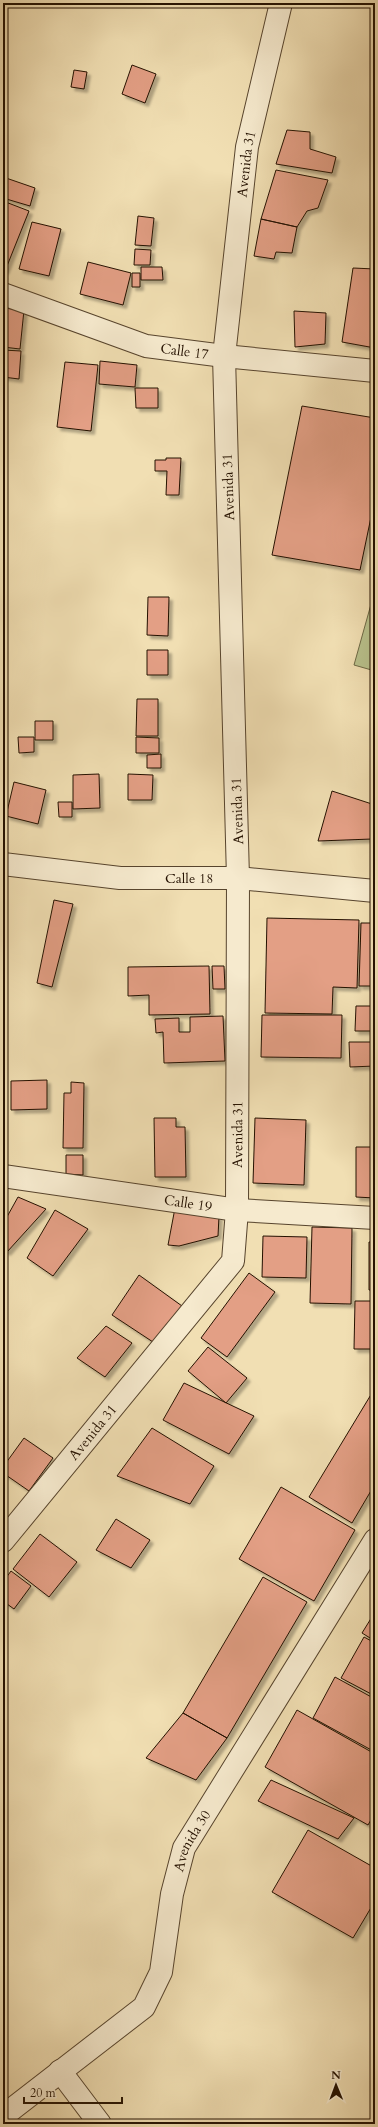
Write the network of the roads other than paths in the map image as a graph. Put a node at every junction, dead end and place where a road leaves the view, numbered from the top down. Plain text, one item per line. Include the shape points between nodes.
1 (281, 3) edge
2 (3, 294) edge
3 (224, 356) junction
4 (375, 371) edge
5 (3, 864) edge
6 (238, 878) junction
7 (375, 891) edge
8 (3, 1176) edge
9 (237, 1210) junction
10 (375, 1218) edge
11 (375, 1540) edge
12 (3, 1541) edge
13 (60, 2070) junction
14 (3, 2116) edge
15 (100, 2124) edge

1 - 3 street, Avenida 31 via 247,147
2 - 3 street, Calle 17 via 146,346
3 - 4 street, Calle 17
3 - 6 street, Avenida 31
5 - 6 street, Calle 18 via 120,878
6 - 7 street, Calle 18
6 - 9 street, Avenida 31
8 - 9 street, Calle 19
9 - 10 street, Calle 19
9 - 12 street, Avenida 31 via 233,1261
11 - 13 street, Avenida 30 via 184,1848 172,1894 161,1972 144,2007
13 - 14 street, Avenida 30
13 - 15 street

